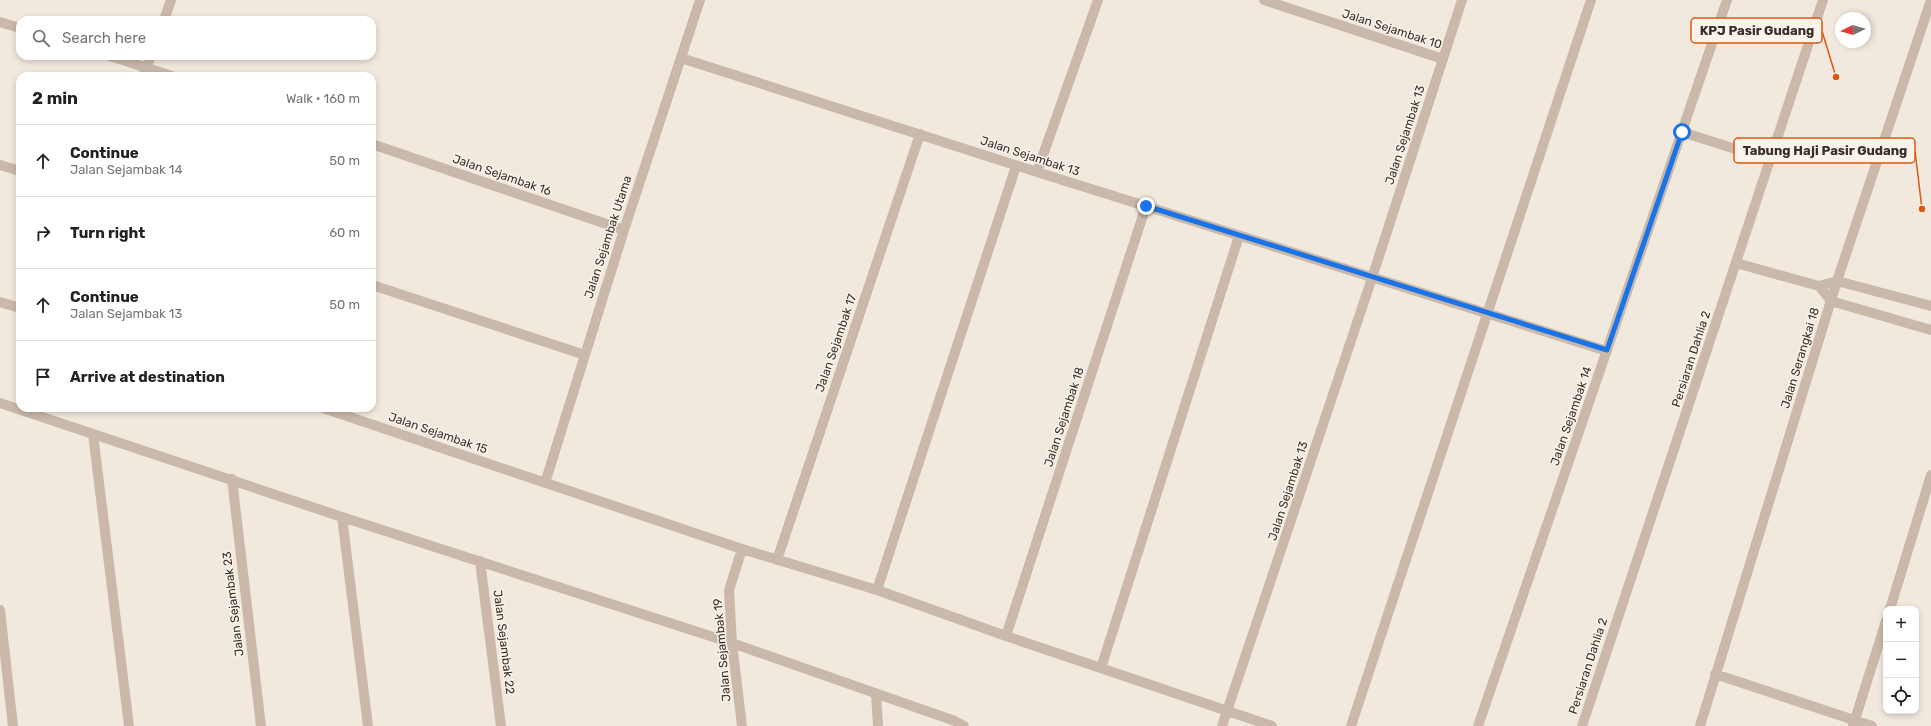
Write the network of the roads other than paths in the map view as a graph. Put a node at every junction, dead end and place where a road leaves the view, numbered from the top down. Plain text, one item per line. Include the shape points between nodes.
1 (171, 0) edge
2 (700, 0) edge
3 (1098, 0) edge
4 (1264, 0) edge
5 (1462, 0) edge
6 (1591, 0) edge
7 (1727, 0) edge
8 (1823, 0) edge
9 (1930, 0) edge
10 (165, 16) edge
11 (0, 22) edge
12 (16, 27) edge
13 (681, 58) junction
14 (1443, 59) junction
15 (119, 60) edge
16 (150, 60) edge
17 (145, 72) edge
18 (1682, 132) junction
19 (920, 134) junction
20 (376, 145) edge
21 (1770, 160) junction
22 (0, 165) edge
23 (1016, 166) junction
24 (16, 170) edge
25 (1037, 172) junction
26 (1146, 206) junction
27 (624, 230) junction
28 (1239, 236) junction
29 (1736, 263) junction
30 (1372, 278) junction
31 (1837, 281) junction
32 (376, 286) edge
33 (1819, 286) junction
34 (1831, 301) junction
35 (0, 302) edge
36 (1931, 306) edge
37 (16, 307) edge
38 (1487, 314) junction
39 (1931, 330) edge
40 (1607, 350) junction
41 (585, 355) junction
42 (0, 403) edge
43 (16, 408) edge
44 (27, 412) edge
45 (335, 412) edge
46 (93, 434) junction
47 (1931, 475) edge
48 (232, 479) junction
49 (545, 483) junction
50 (342, 517) junction
51 (742, 549) junction
52 (777, 560) junction
53 (480, 561) junction
54 (877, 590) junction
55 (1891, 606) edge
56 (0, 610) edge
57 (1883, 631) edge
58 (1006, 636) junction
59 (732, 643) junction
60 (1101, 668) junction
61 (1715, 674) junction
62 (876, 694) junction
63 (1228, 712) junction
64 (1854, 723) edge
65 (12, 726) edge
66 (129, 726) edge
67 (260, 726) edge
68 (368, 726) edge
69 (501, 726) edge
70 (742, 726) edge
71 (878, 726) edge
72 (964, 726) edge
73 (1222, 726) edge
74 (1272, 726) edge
75 (1351, 726) edge
76 (1478, 726) edge
77 (1582, 726) edge
78 (1700, 726) edge
79 (1872, 726) edge

1 - 10 street
2 - 13 street, Jalan Sejambak Utama
3 - 25 street
4 - 14 street, Jalan Sejambak 10
5 - 14 street, Jalan Sejambak 13
6 - 38 street
7 - 18 street, Jalan Sejambak 14
8 - 21 street, Persiaran Dahlia 2
9 - 31 street, Jalan Serangkai 18
11 - 12 street
13 - 19 street, Jalan Sejambak 13
13 - 27 street, Jalan Sejambak Utama
14 - 30 street, Jalan Sejambak 13
15 - 17 street
16 - 17 street
18 - 21 street
18 - 40 street, Jalan Sejambak 14
19 - 23 street, Jalan Sejambak 13
19 - 52 street, Jalan Sejambak 17
20 - 27 street, Jalan Sejambak 16
21 - 29 street, Persiaran Dahlia 2
22 - 24 street
23 - 25 street, Jalan Sejambak 13
23 - 54 street
25 - 26 street, Jalan Sejambak 13
26 - 28 street, Jalan Sejambak 13
26 - 58 street, Jalan Sejambak 18
27 - 41 street, Jalan Sejambak Utama
28 - 30 street, Jalan Sejambak 13
28 - 60 street
29 - 33 street
29 - 77 street, Persiaran Dahlia 2
30 - 38 street
30 - 63 street, Jalan Sejambak 13
31 - 33 street
31 - 34 street, Jalan Serangkai 18
31 - 36 street
32 - 41 street
33 - 34 street
34 - 39 street
34 - 61 street, Jalan Serangkai 18
35 - 37 street
38 - 40 street
38 - 75 street
40 - 76 street, Jalan Sejambak 14
41 - 49 street, Jalan Sejambak Utama
42 - 43 street
44 - 46 street
45 - 49 street, Jalan Sejambak 15
46 - 48 street
46 - 66 street
47 - 55 street
48 - 50 street
48 - 67 street, Jalan Sejambak 23
49 - 51 street, Jalan Sejambak 15
50 - 53 street
50 - 68 street
51 - 52 street, Jalan Sejambak 15
51 - 59 street, Jalan Sejambak 19 via 730,590
52 - 54 street, Jalan Sejambak 15
53 - 59 street
53 - 69 street, Jalan Sejambak 22
54 - 58 street, Jalan Sejambak 15
56 - 65 street
57 - 64 street
58 - 60 street, Jalan Sejambak 15
59 - 62 street
59 - 70 street, Jalan Sejambak 19
60 - 63 street, Jalan Sejambak 15
61 - 64 street
61 - 78 street, Jalan Serangkai 18
62 - 71 street
62 - 72 street
63 - 73 street, Jalan Sejambak 13
63 - 74 street, Jalan Sejambak 15
64 - 79 street

